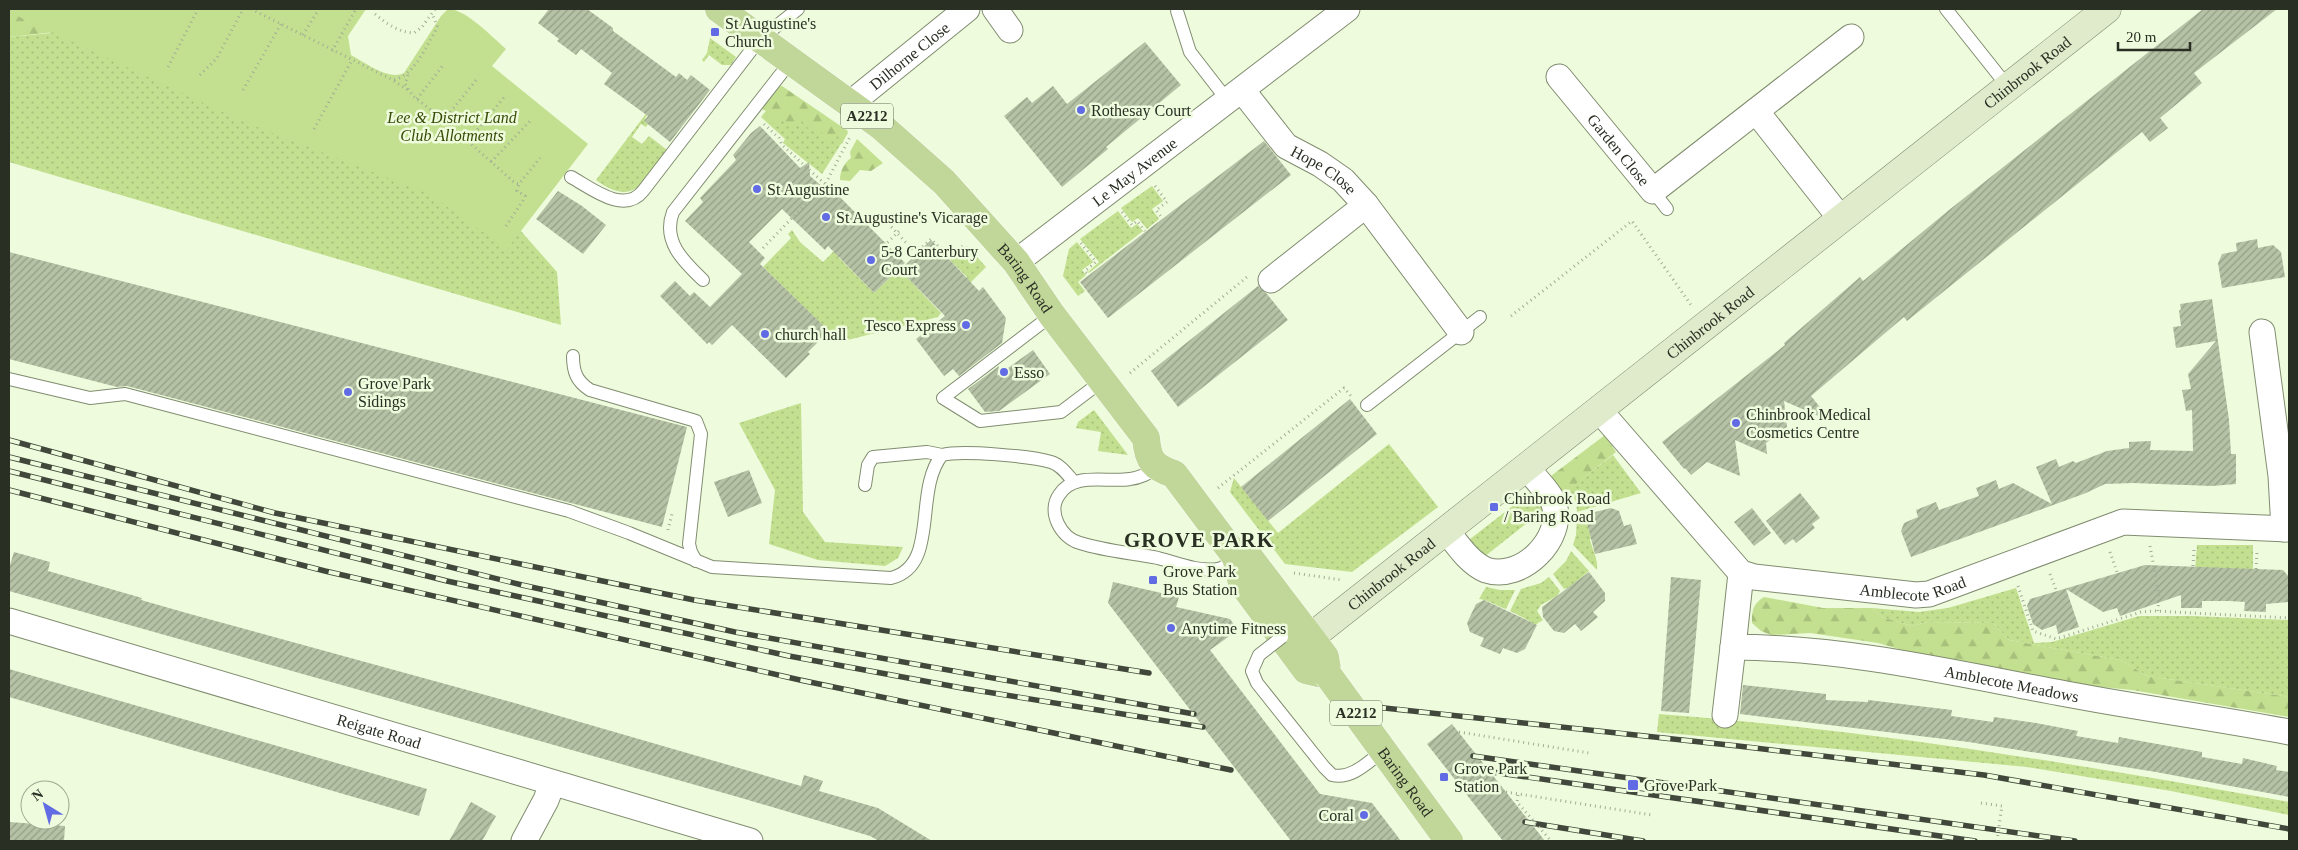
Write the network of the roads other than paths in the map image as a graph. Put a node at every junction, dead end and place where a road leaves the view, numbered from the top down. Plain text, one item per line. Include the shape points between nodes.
1 (719, 9) edge
2 (798, 9) edge
3 (967, 9) edge
4 (995, 9) edge
5 (1346, 9) edge
6 (1946, 9) edge
7 (2108, 9) edge
8 (1177, 11) dead end
9 (1010, 30) dead end
10 (1851, 37) dead end
11 (759, 40) junction
12 (791, 61) junction
13 (1559, 77) dead end
14 (2008, 87) junction
15 (1235, 95) junction
16 (1756, 111) junction
17 (853, 116) junction
18 (571, 176) dead end
19 (1366, 205) junction
20 (1841, 219) junction
21 (1016, 262) junction
22 (1262, 276) road end
23 (704, 280) dead end
24 (1052, 315) junction
25 (1480, 317) dead end
26 (1461, 332) junction
27 (2262, 332) dead end
28 (573, 356) dead end
29 (9, 379) edge
30 (1102, 381) junction
31 (1367, 405) dead end
32 (1599, 410) junction
33 (942, 456) junction
34 (1526, 467) junction
35 (1166, 471) junction
36 (1074, 482) junction
37 (864, 485) dead end
38 (2287, 529) edge
39 (1446, 530) junction
40 (1236, 557) junction
41 (696, 561) junction
42 (1741, 573) junction
43 (9, 621) edge
44 (1282, 636) junction
45 (1311, 637) junction
46 (1734, 647) junction
47 (1328, 675) junction
48 (1725, 715) dead end
49 (2289, 732) edge
50 (1384, 750) junction
51 (552, 784) junction
52 (524, 841) edge
53 (750, 841) edge
54 (1449, 841) edge

1 - 11 main road, Baring Road / A2212
2 - 11 lane
3 - 17 street, Dilhorne Close
4 - 9 street
5 - 15 street, Le May Avenue
6 - 14 lane
7 - 14 main road, Chinbrook Road
8 - 15 lane via 1190,52
10 - 16 street, Garden Close
11 - 12 main road, Baring Road / A2212
11 - 18 lane via 634,200 614,199
12 - 17 main road, Baring Road / A2212
12 - 23 lane via 673,212 668,225 678,253
13 - 16 street, Garden Close via 1660,200
14 - 20 main road, Chinbrook Road
15 - 19 street, Hope Close via 1286,146 1343,180
15 - 21 street, Le May Avenue
16 - 20 street
17 - 21 main road, Baring Road / A2212 via 912,152 944,182
19 - 22 street, Hope Close
19 - 26 street, Hope Close
20 - 32 main road, Chinbrook Road
21 - 24 main road, Baring Road / A2212
24 - 30 main road, Baring Road / A2212
24 - 30 lane via 943,398 980,421 1062,412
25 - 26 lane
26 - 31 lane
27 - 38 street
28 - 41 lane via 573,370 577,378 590,390 696,421 700,427 689,544
29 - 41 lane via 90,398 125,394 466,483 569,511
30 - 35 main road, Baring Road / A2212 via 1146,438 1161,441 1176,460
32 - 34 main road, Chinbrook Road
32 - 42 street
33 - 36 lane via 960,453 1052,462
33 - 37 lane via 927,452 874,457 868,465
33 - 41 lane via 931,474 919,555 908,572 900,576 740,570 712,567
34 - 39 main road, Chinbrook Road
34 - 39 street via 1554,502 1555,514 1549,538 1533,558 1508,572 1484,569 1474,563
35 - 36 lane via 1128,480
35 - 40 main road, Baring Road / A2212
36 - 40 lane via 1057,496 1054,517 1067,536 1078,543 1205,570 1220,569
38 - 42 street, Amblecote Road via 2123,522 1929,594 1778,581
39 - 45 main road, Chinbrook Road
40 - 44 main road, Baring Road / A2212 via 1242,583
40 - 45 main road, Baring Road / A2212 via 1249,557
42 - 46 street
43 - 51 street, Reigate Road
44 - 47 main road, Baring Road / A2212 via 1306,670
44 - 50 lane, bridge via 1259,655 1252,671 1324,768 1332,775 1344,776
45 - 47 main road, Baring Road / A2212 via 1325,657
46 - 48 street
46 - 49 street, Amblecote Meadows via 1829,651 1894,660
47 - 50 main road, Baring Road / A2212, bridge
50 - 54 main road, Baring Road / A2212, bridge
51 - 52 street
51 - 53 street, Reigate Road

